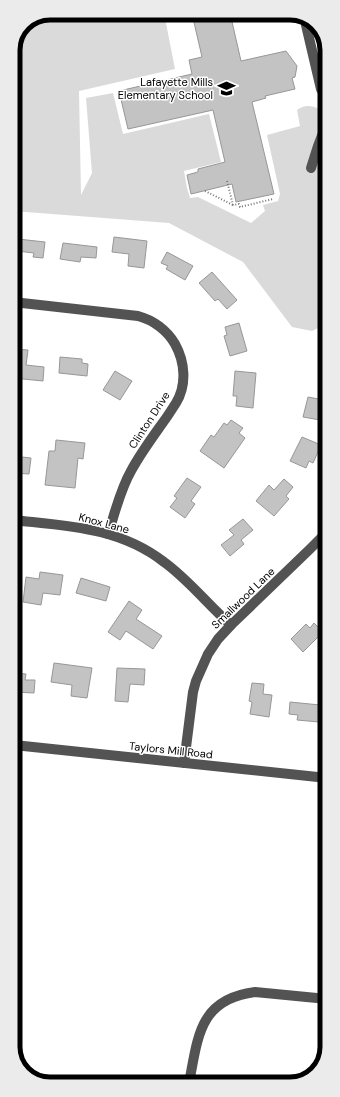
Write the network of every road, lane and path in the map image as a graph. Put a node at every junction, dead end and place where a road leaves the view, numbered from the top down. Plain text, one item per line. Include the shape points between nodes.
1 (306, 25) edge
2 (320, 85) edge
3 (320, 142) edge
4 (310, 168) dead end
5 (227, 181) dead end
6 (205, 191) dead end
7 (273, 199) dead end
8 (233, 205) junction
9 (20, 303) edge
10 (20, 521) edge
11 (108, 534) junction
12 (320, 539) edge
13 (231, 625) junction
14 (20, 746) edge
15 (184, 763) junction
16 (320, 777) edge
17 (320, 997) edge
18 (190, 1077) edge

1 - 2 street
3 - 4 street
5 - 8 path
6 - 8 path
7 - 8 path via 240,207 239,204
9 - 11 street, Clinton Drive via 145,318 166,332 178,350 183,366 183,378 177,402 129,473
10 - 11 street, Knox Lane via 83,528
11 - 13 street, Knox Lane via 151,552 165,562
12 - 13 street, Smallwood Lane
13 - 15 street, Smallwood Lane via 208,654 196,681
14 - 15 street, Taylors Mill Road
15 - 16 street, Taylors Mill Road
17 - 18 street via 255,992 243,993 224,1001 205,1020 200,1031

